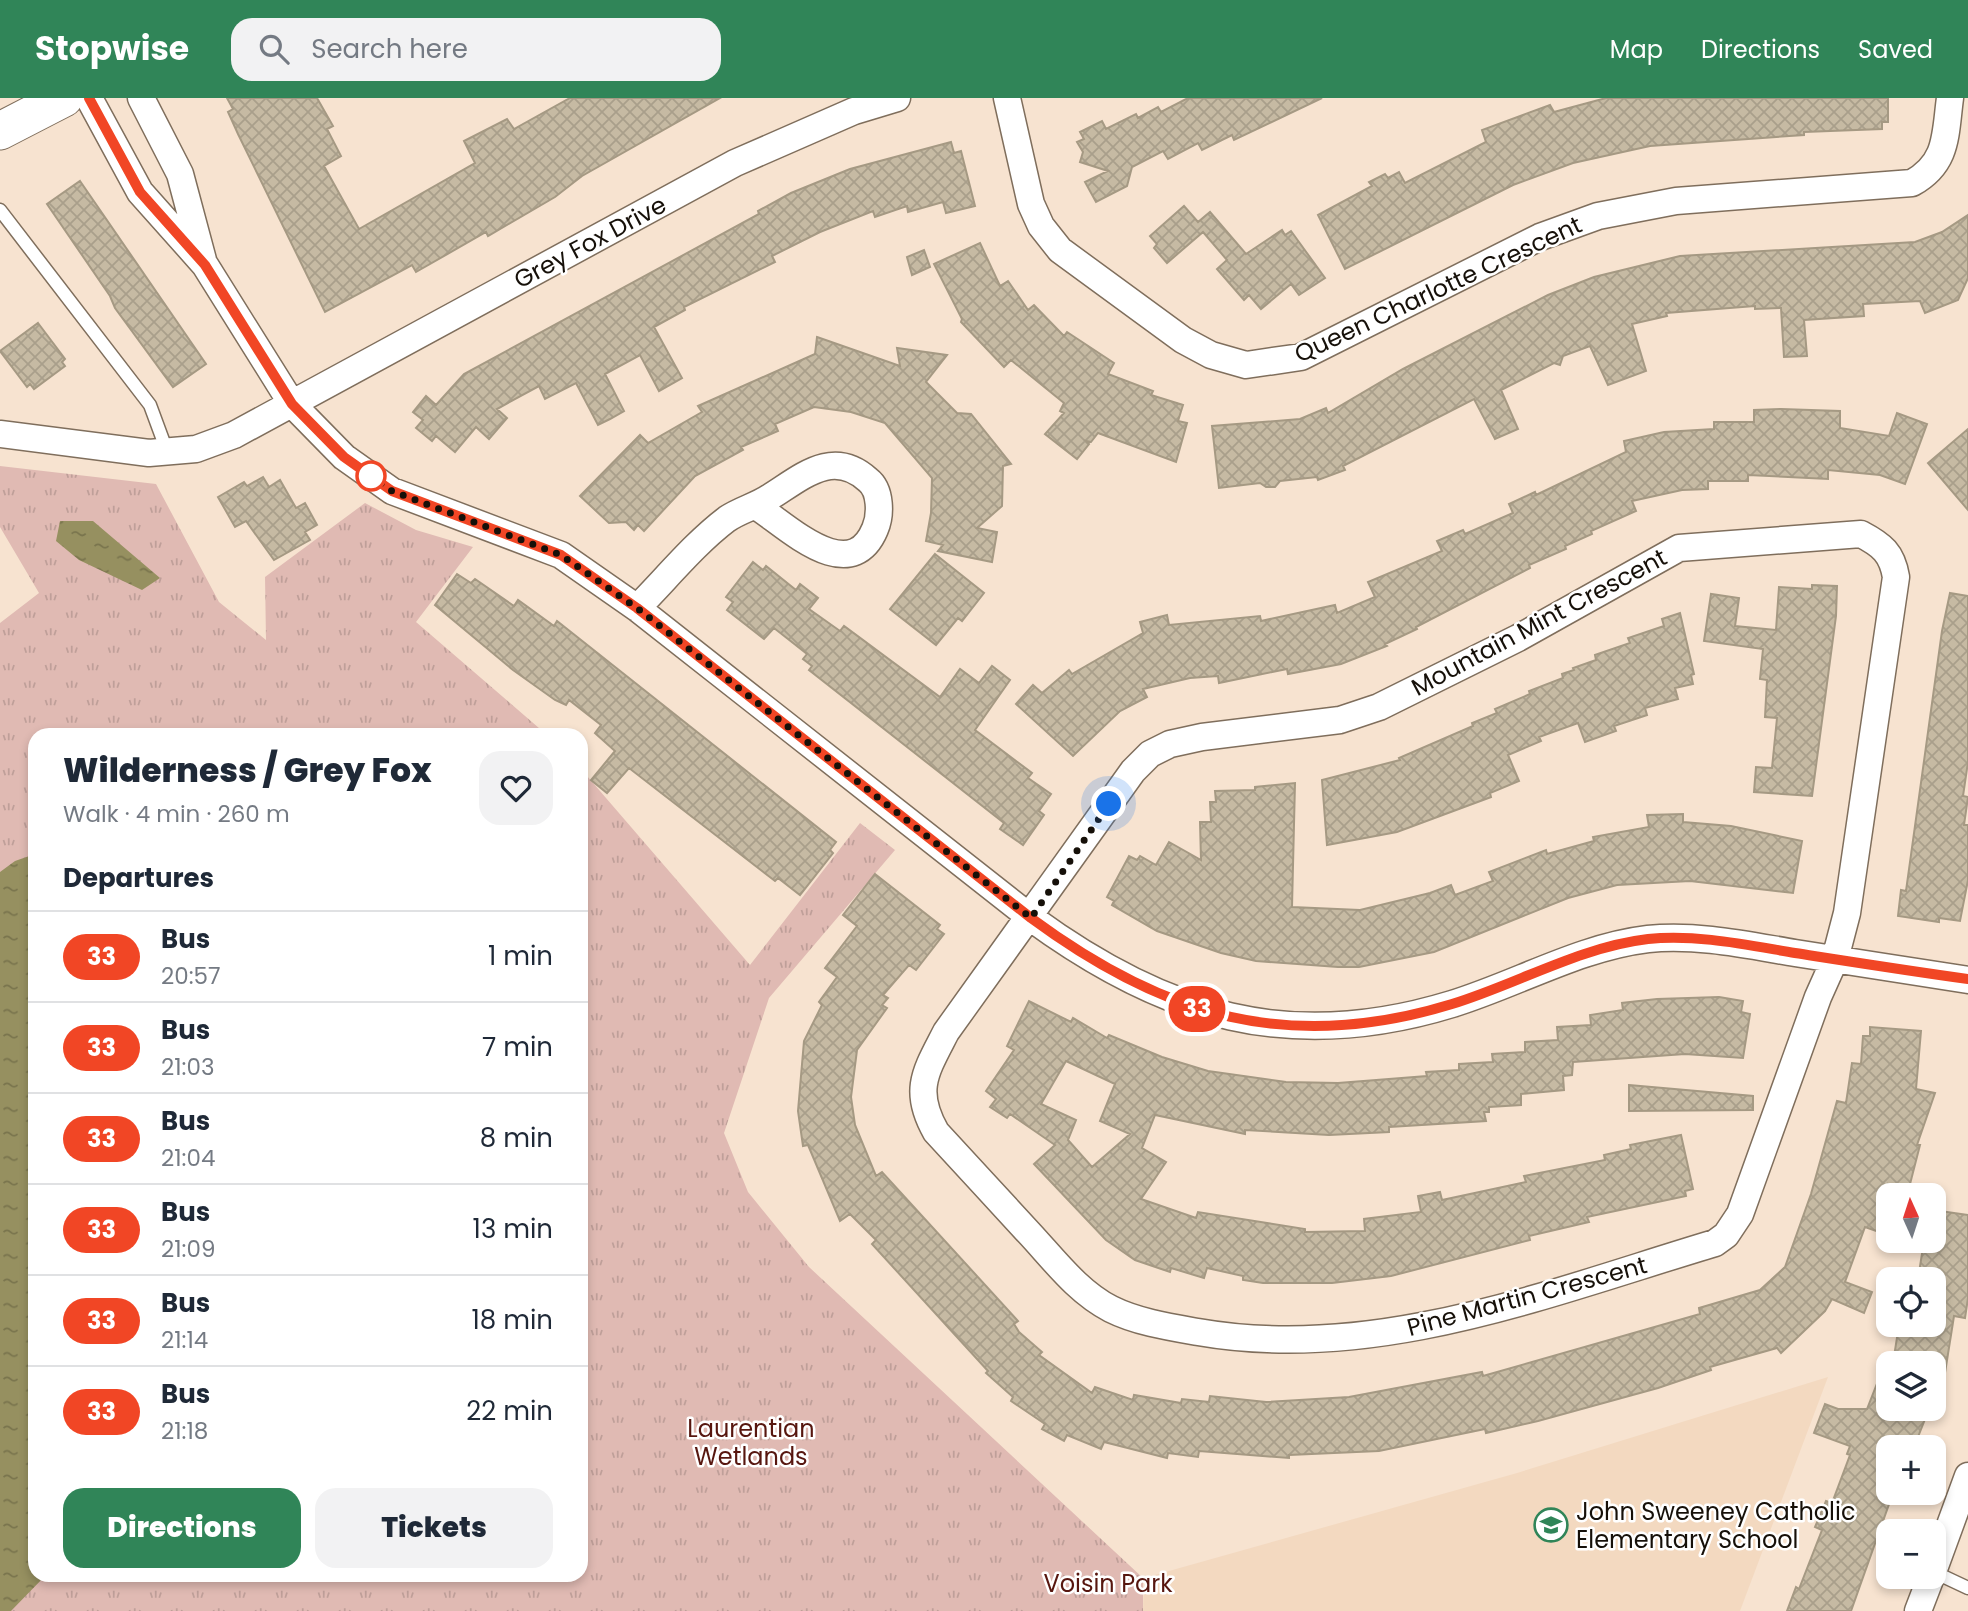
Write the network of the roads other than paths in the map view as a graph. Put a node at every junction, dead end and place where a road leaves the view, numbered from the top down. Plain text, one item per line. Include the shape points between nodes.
1 (64, 98) edge
2 (89, 98) edge
3 (141, 98) edge
4 (897, 98) edge
5 (1007, 98) edge
6 (1950, 98) edge
7 (0, 131) edge
8 (0, 210) edge
9 (205, 265) junction
10 (292, 404) junction
11 (0, 434) edge
12 (167, 451) junction
13 (756, 506) dead end
14 (637, 608) junction
15 (1031, 918) junction
16 (1835, 959) junction
17 (1968, 979) edge
18 (1968, 1476) edge
19 (1946, 1537) edge
20 (1946, 1577) edge
21 (1968, 1588) edge
22 (1926, 1589) edge
23 (1918, 1611) edge

1 - 7 main road
2 - 9 street via 140,192
3 - 9 street via 180,174
4 - 10 street, Grey Fox Drive via 854,111 736,163
5 - 6 street, Queen Charlotte Crescent via 1031,204 1060,250 1183,340 1211,355 1246,365 1301,357 1539,237 1598,216 1676,201 1912,183 1928,174 1939,160
8 - 12 lane via 150,405
9 - 10 street
10 - 12 street, Grey Fox Drive via 234,435 196,449
10 - 14 street via 344,457 392,491 561,555
11 - 12 street, Grey Fox Drive via 149,453
13 - 14 street via 729,517
14 - 15 street
15 - 16 street via 1137,985 1191,1008 1270,1025 1332,1028 1374,1023 1452,1004 1582,956 1649,939 1709,939
15 - 16 street, Mountain Mint Crescent via 1133,771 1150,754 1170,744 1340,720 1379,707 1518,638 1679,548 1861,534 1893,557 1896,577 1847,913
15 - 16 street, Pine Martin Crescent via 946,1032 926,1071 921,1095 927,1116 936,1132 1080,1288 1111,1309 1142,1320 1228,1338 1317,1340 1378,1335 1487,1312 1715,1243 1740,1214
16 - 17 street
18 - 19 street
20 - 21 lane
22 - 23 street

